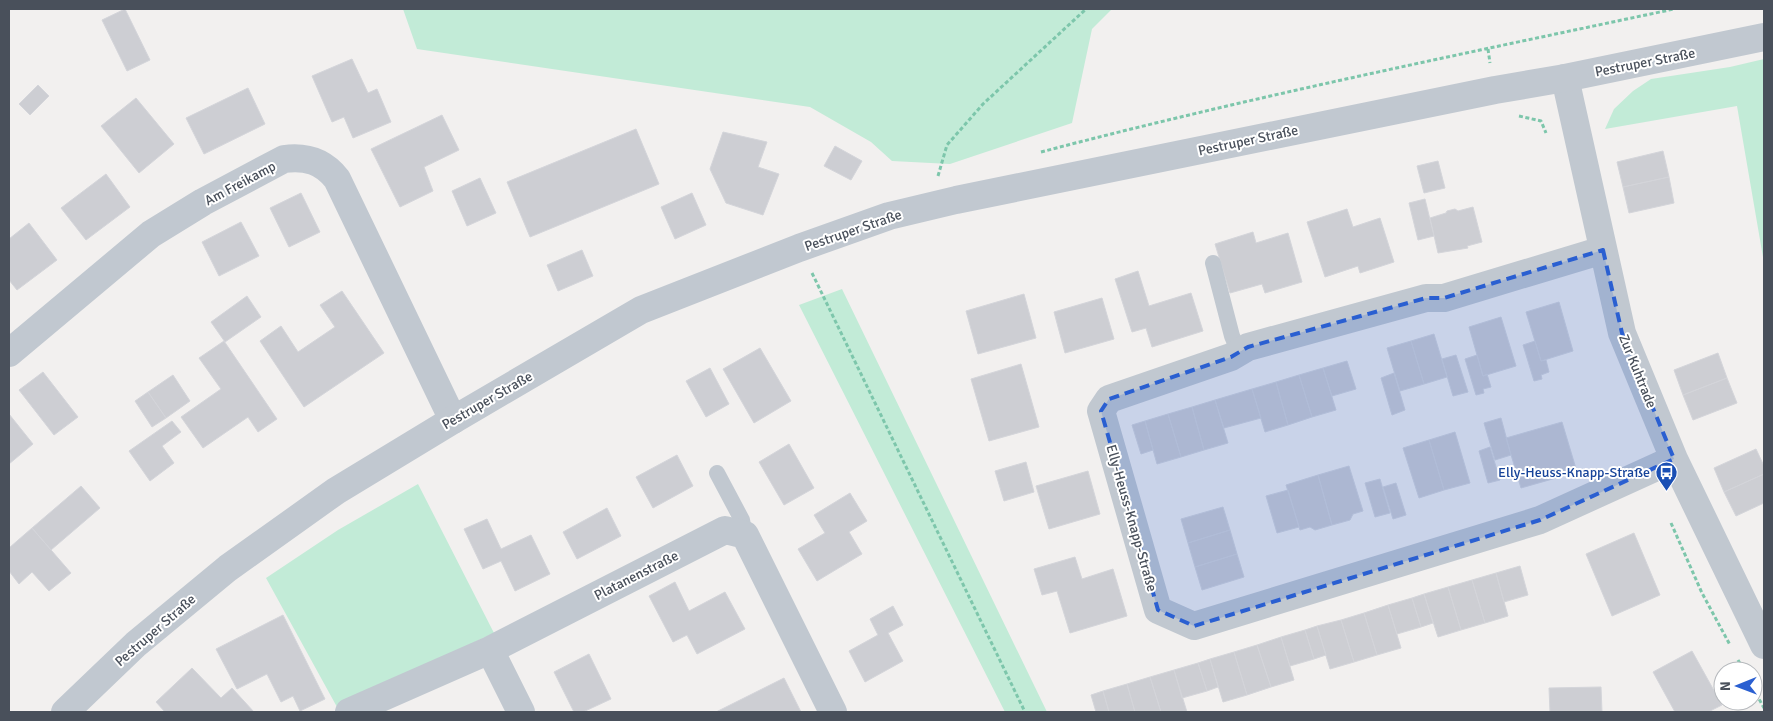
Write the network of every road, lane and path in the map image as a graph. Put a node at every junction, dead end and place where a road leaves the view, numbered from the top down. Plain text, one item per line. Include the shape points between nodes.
1 (1086, 9) edge
2 (1674, 9) edge
3 (1764, 37) edge
4 (1565, 78) junction
5 (1516, 116) dead end
6 (1578, 137) junction
7 (1032, 154) dead end
8 (947, 176) dead end
9 (799, 248) junction
10 (1603, 250) junction
11 (1214, 263) dead end
12 (9, 352) edge
13 (1239, 352) junction
14 (453, 420) junction
15 (1674, 459) junction
16 (717, 473) dead end
17 (745, 535) junction
18 (1764, 645) edge
19 (490, 650) junction
20 (65, 712) edge
21 (349, 712) edge
22 (522, 712) edge
23 (832, 712) edge
24 (1025, 712) edge

1 - 8 path via 983,104 946,145 938,178
2 - 7 path via 1344,80
3 - 4 street, Pestruper Straße
4 - 6 street, Zur Kuhtrade
4 - 9 street, Pestruper Straße via 956,200 889,216
5 - 6 path via 1541,120 1551,144
6 - 10 street, Zur Kuhtrade
9 - 14 street, Pestruper Straße via 641,310
9 - 24 path
10 - 13 street, Elly-Heuss-Knapp-Straße via 1444,298 1426,298
10 - 15 street, Zur Kuhtrade via 1622,333
11 - 13 lane
12 - 14 street, Am Freikamp via 151,234 203,202 284,159 296,157 320,163 337,179
13 - 15 street, Elly-Heuss-Knapp-Straße via 1109,399 1101,411 1158,610 1194,626 1540,520
14 - 20 street, Pestruper Straße via 336,491 228,568 136,644
15 - 18 street, Zur Kuhtrade
16 - 17 lane via 742,520
17 - 19 street, Platanenstraße via 725,530
17 - 23 street
19 - 21 street, Platanenstraße
19 - 22 street

